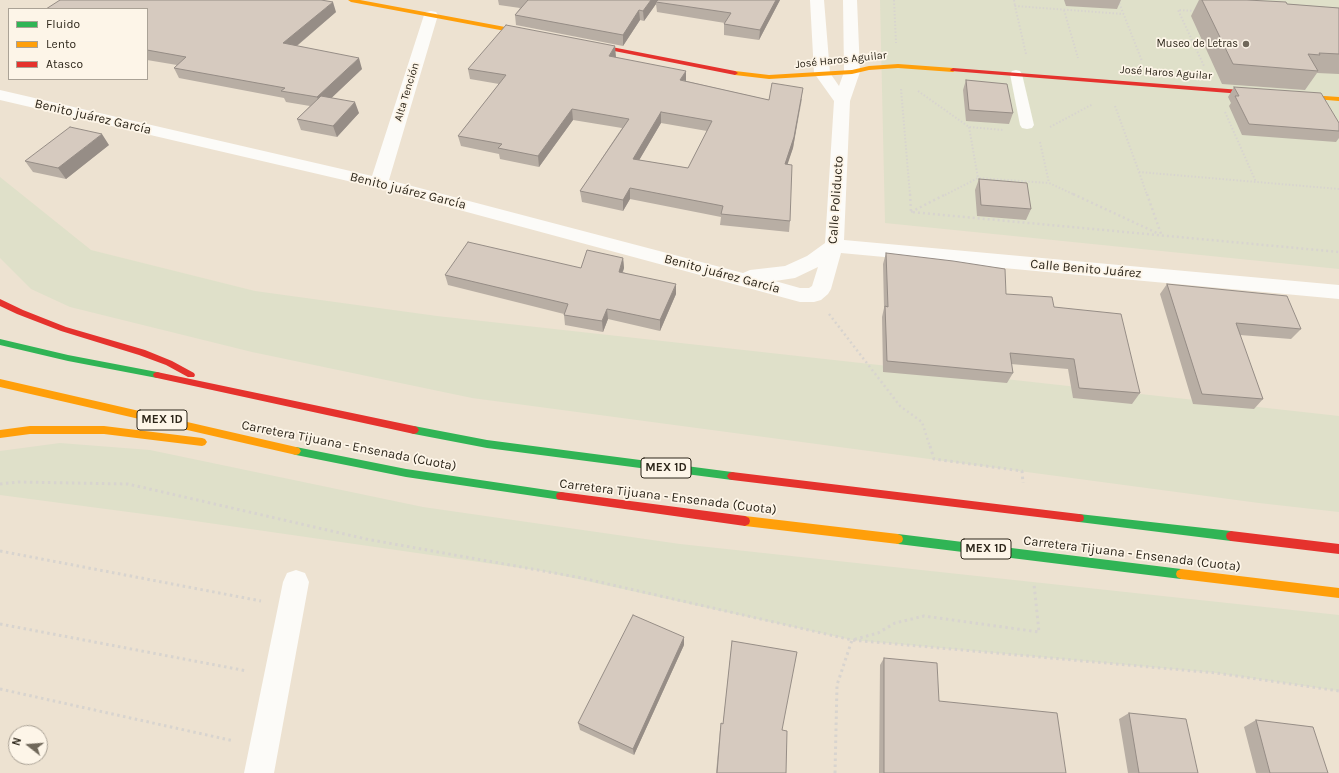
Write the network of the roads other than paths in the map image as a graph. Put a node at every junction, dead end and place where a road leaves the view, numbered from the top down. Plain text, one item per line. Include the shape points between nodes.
1 (351, 0) edge
2 (817, 0) edge
3 (850, 0) edge
4 (431, 12) junction
5 (540, 35) edge
6 (578, 43) edge
7 (852, 72) junction
8 (822, 73) junction
9 (1016, 74) junction
10 (0, 95) edge
11 (1339, 99) edge
12 (842, 101) junction
13 (1027, 125) dead end
14 (379, 183) junction
15 (834, 246) junction
16 (736, 278) junction
17 (1339, 292) edge
18 (814, 295) joint
19 (0, 302) edge
20 (0, 342) edge
21 (0, 383) edge
22 (208, 384) junction
23 (0, 434) edge
24 (214, 443) dead end
25 (230, 445) dead end
26 (324, 457) junction
27 (1339, 550) edge
28 (1339, 593) edge
29 (294, 594) road end
30 (261, 760) edge

1 - 4 main road
2 - 8 street
3 - 7 street, Calle Poliducto
4 - 5 main road
4 - 14 street, Alta Tención
6 - 8 main road, José Haros Aguilar via 745,75 784,77
7 - 8 main road, José Haros Aguilar
7 - 9 main road, José Haros Aguilar via 898,66
7 - 12 street, Calle Poliducto
8 - 12 street
9 - 11 main road, José Haros Aguilar
9 - 13 lane
10 - 14 street, Benito juárez García
12 - 15 street, Calle Poliducto
14 - 16 street, Benito juárez García
15 - 16 street via 814,261 788,273
15 - 17 street, Calle Benito Juárez
15 - 18 street, Calle Poliducto via 821,289
16 - 18 street, Benito juárez García via 800,295
19 - 22 main road via 64,330 169,363
20 - 22 main road, MEX 1D via 138,372
21 - 26 main road, Carretera Tijuana - Ensenada (Cuota) / MEX 1D
22 - 27 main road, MEX 1D via 487,444 670,469
23 - 24 main road via 30,430 104,430
25 - 26 main road
26 - 28 main road, Carretera Tijuana - Ensenada (Cuota) / MEX 1D via 406,473 634,507
29 - 30 street

